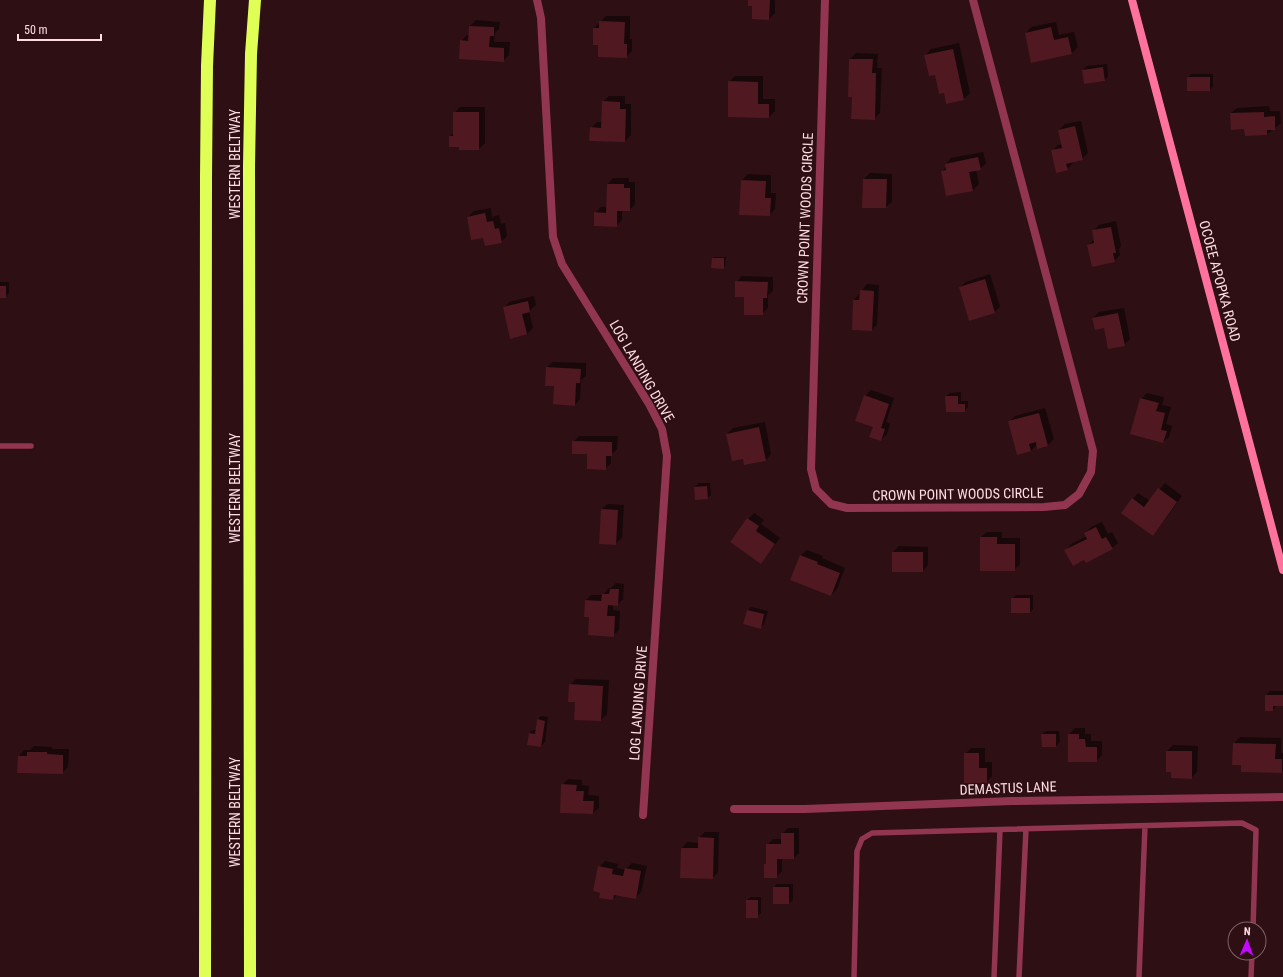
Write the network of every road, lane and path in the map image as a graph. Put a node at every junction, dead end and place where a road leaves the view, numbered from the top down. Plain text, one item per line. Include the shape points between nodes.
1 (210, 0) edge
2 (255, 0) edge
3 (538, 0) edge
4 (825, 0) edge
5 (973, 0) edge
6 (1132, 0) edge
7 (0, 446) edge
8 (31, 446) dead end
9 (1283, 570) edge
10 (1283, 797) edge
11 (734, 809) dead end
12 (643, 815) dead end
13 (1145, 826) junction
14 (1026, 829) junction
15 (1000, 830) junction
16 (1253, 921) edge
17 (1252, 961) edge
18 (205, 977) edge
19 (250, 977) edge
20 (854, 977) edge
21 (994, 977) edge
22 (1019, 977) edge
23 (1139, 977) edge
24 (1251, 977) edge

1 - 18 highway, WESTERN BELTWAY via 206,186
2 - 19 highway, WESTERN BELTWAY via 251,54 249,166
3 - 12 street, LOG LANDING DRIVE via 553,237 562,264 649,404 662,429 667,456
4 - 5 street, CROWN POINT WOODS CIRCLE via 811,469 816,489 831,504 847,508 1065,505 1079,494 1089,476 1093,451
6 - 9 main road, OCOEE APOPKA ROAD
7 - 8 lane
10 - 11 street, DEMASTUS LANE via 1012,801 804,810
13 - 14 lane
13 - 16 lane via 1242,823 1256,830
13 - 23 lane
14 - 15 lane
14 - 22 lane
15 - 20 lane via 872,833 862,839 857,850
15 - 21 lane
17 - 24 lane

